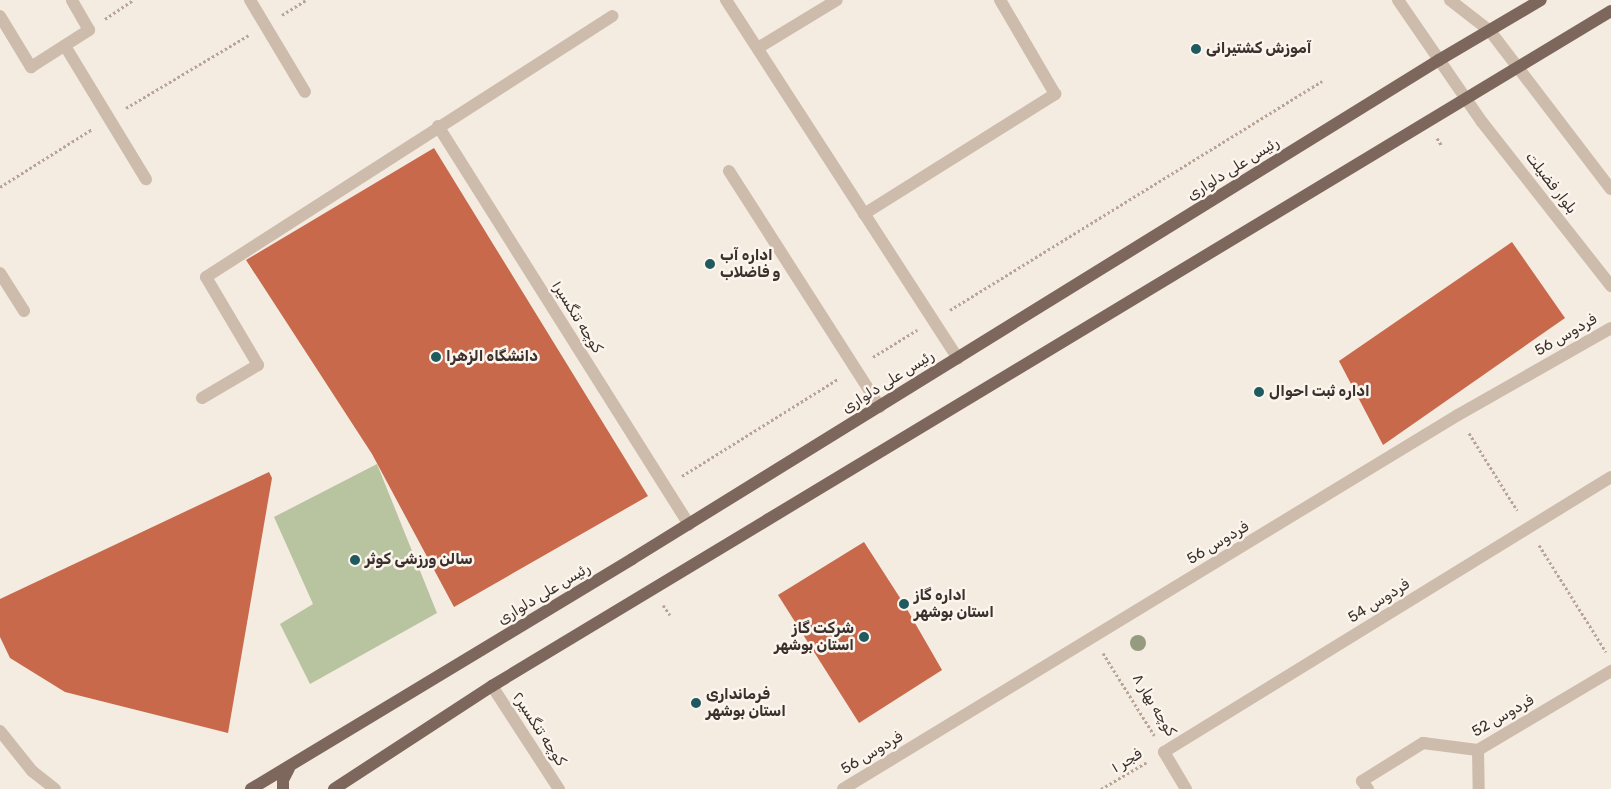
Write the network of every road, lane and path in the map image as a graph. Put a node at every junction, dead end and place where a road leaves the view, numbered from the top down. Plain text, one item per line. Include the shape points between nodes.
1 (72, 0) edge
2 (134, 0) edge
3 (250, 0) edge
4 (306, 0) edge
5 (726, 0) edge
6 (837, 0) edge
7 (1000, 0) edge
8 (1398, 0) edge
9 (1450, 0) edge
10 (1541, 0) edge
11 (1611, 11) edge
12 (0, 16) edge
13 (613, 16) dead end
14 (266, 26) junction
15 (88, 30) junction
16 (1490, 31) junction
17 (65, 46) junction
18 (758, 48) junction
19 (1439, 60) junction
20 (1517, 69) junction
21 (1322, 81) dead end
22 (305, 92) dead end
23 (1466, 100) junction
24 (109, 118) junction
25 (438, 126) junction
26 (729, 170) dead end
27 (146, 179) dead end
28 (0, 187) edge
29 (1611, 189) edge
30 (864, 214) junction
31 (0, 273) edge
32 (1611, 286) edge
33 (24, 311) dead end
34 (932, 321) junction
35 (1611, 328) edge
36 (958, 359) junction
37 (855, 368) junction
38 (202, 398) dead end
39 (880, 407) junction
40 (1611, 478) edge
41 (664, 486) junction
42 (689, 525) junction
43 (1094, 638) junction
44 (1611, 671) edge
45 (492, 686) junction
46 (0, 731) edge
47 (1478, 750) junction
48 (1164, 752) junction
49 (289, 768) junction
50 (55, 789) edge
51 (251, 789) edge
52 (283, 789) edge
53 (334, 789) edge
54 (559, 789) edge
55 (843, 789) edge
56 (1101, 789) edge
57 (1186, 789) edge
58 (1368, 789) edge
59 (1479, 789) edge

1 - 15 street
2 - 15 path
3 - 14 street
4 - 14 path
5 - 18 street
6 - 18 street
7 - 30 street via 1055,94
8 - 19 street, بلوار فضیلت
9 - 16 street
10 - 16 main road, رئیس علی دلواری
11 - 20 main road
12 - 17 street via 31,67
13 - 25 street
14 - 22 street
14 - 24 path
15 - 17 street
16 - 19 main road, رئیس علی دلواری
16 - 20 street
17 - 24 street
18 - 30 street
19 - 23 street, بلوار فضیلت
19 - 36 main road, رئیس علی دلواری
20 - 23 main road
20 - 29 street
21 - 34 path
23 - 32 street, بلوار فضیلت
23 - 45 main road
24 - 27 street
24 - 28 path
25 - 38 street via 206,277 258,365
25 - 41 street, کوچه تنگسیر۱
26 - 37 street
30 - 34 street
31 - 33 street
34 - 36 street
34 - 37 path
35 - 43 street, فردوس 56 via 1458,415
36 - 39 main road, رئیس علی دلواری
37 - 39 street
37 - 41 path
39 - 42 main road, رئیس علی دلواری
40 - 48 street, فردوس 54
41 - 42 street, کوچه تنگسیر۱
42 - 49 main road, رئیس علی دلواری
43 - 48 path, کوچه بهار ۸
43 - 55 street, فردوس 56
44 - 47 street, فردوس 52
45 - 53 main road
45 - 54 street, کوچه تنگسیر۲
46 - 50 street via 32,771
47 - 58 street, فردوس 52 via 1423,743 1362,781
47 - 59 street
48 - 56 path, فجر ۱
48 - 57 street, کوچه بهار ۸
49 - 51 main road, رئیس علی دلواری
49 - 52 main road

